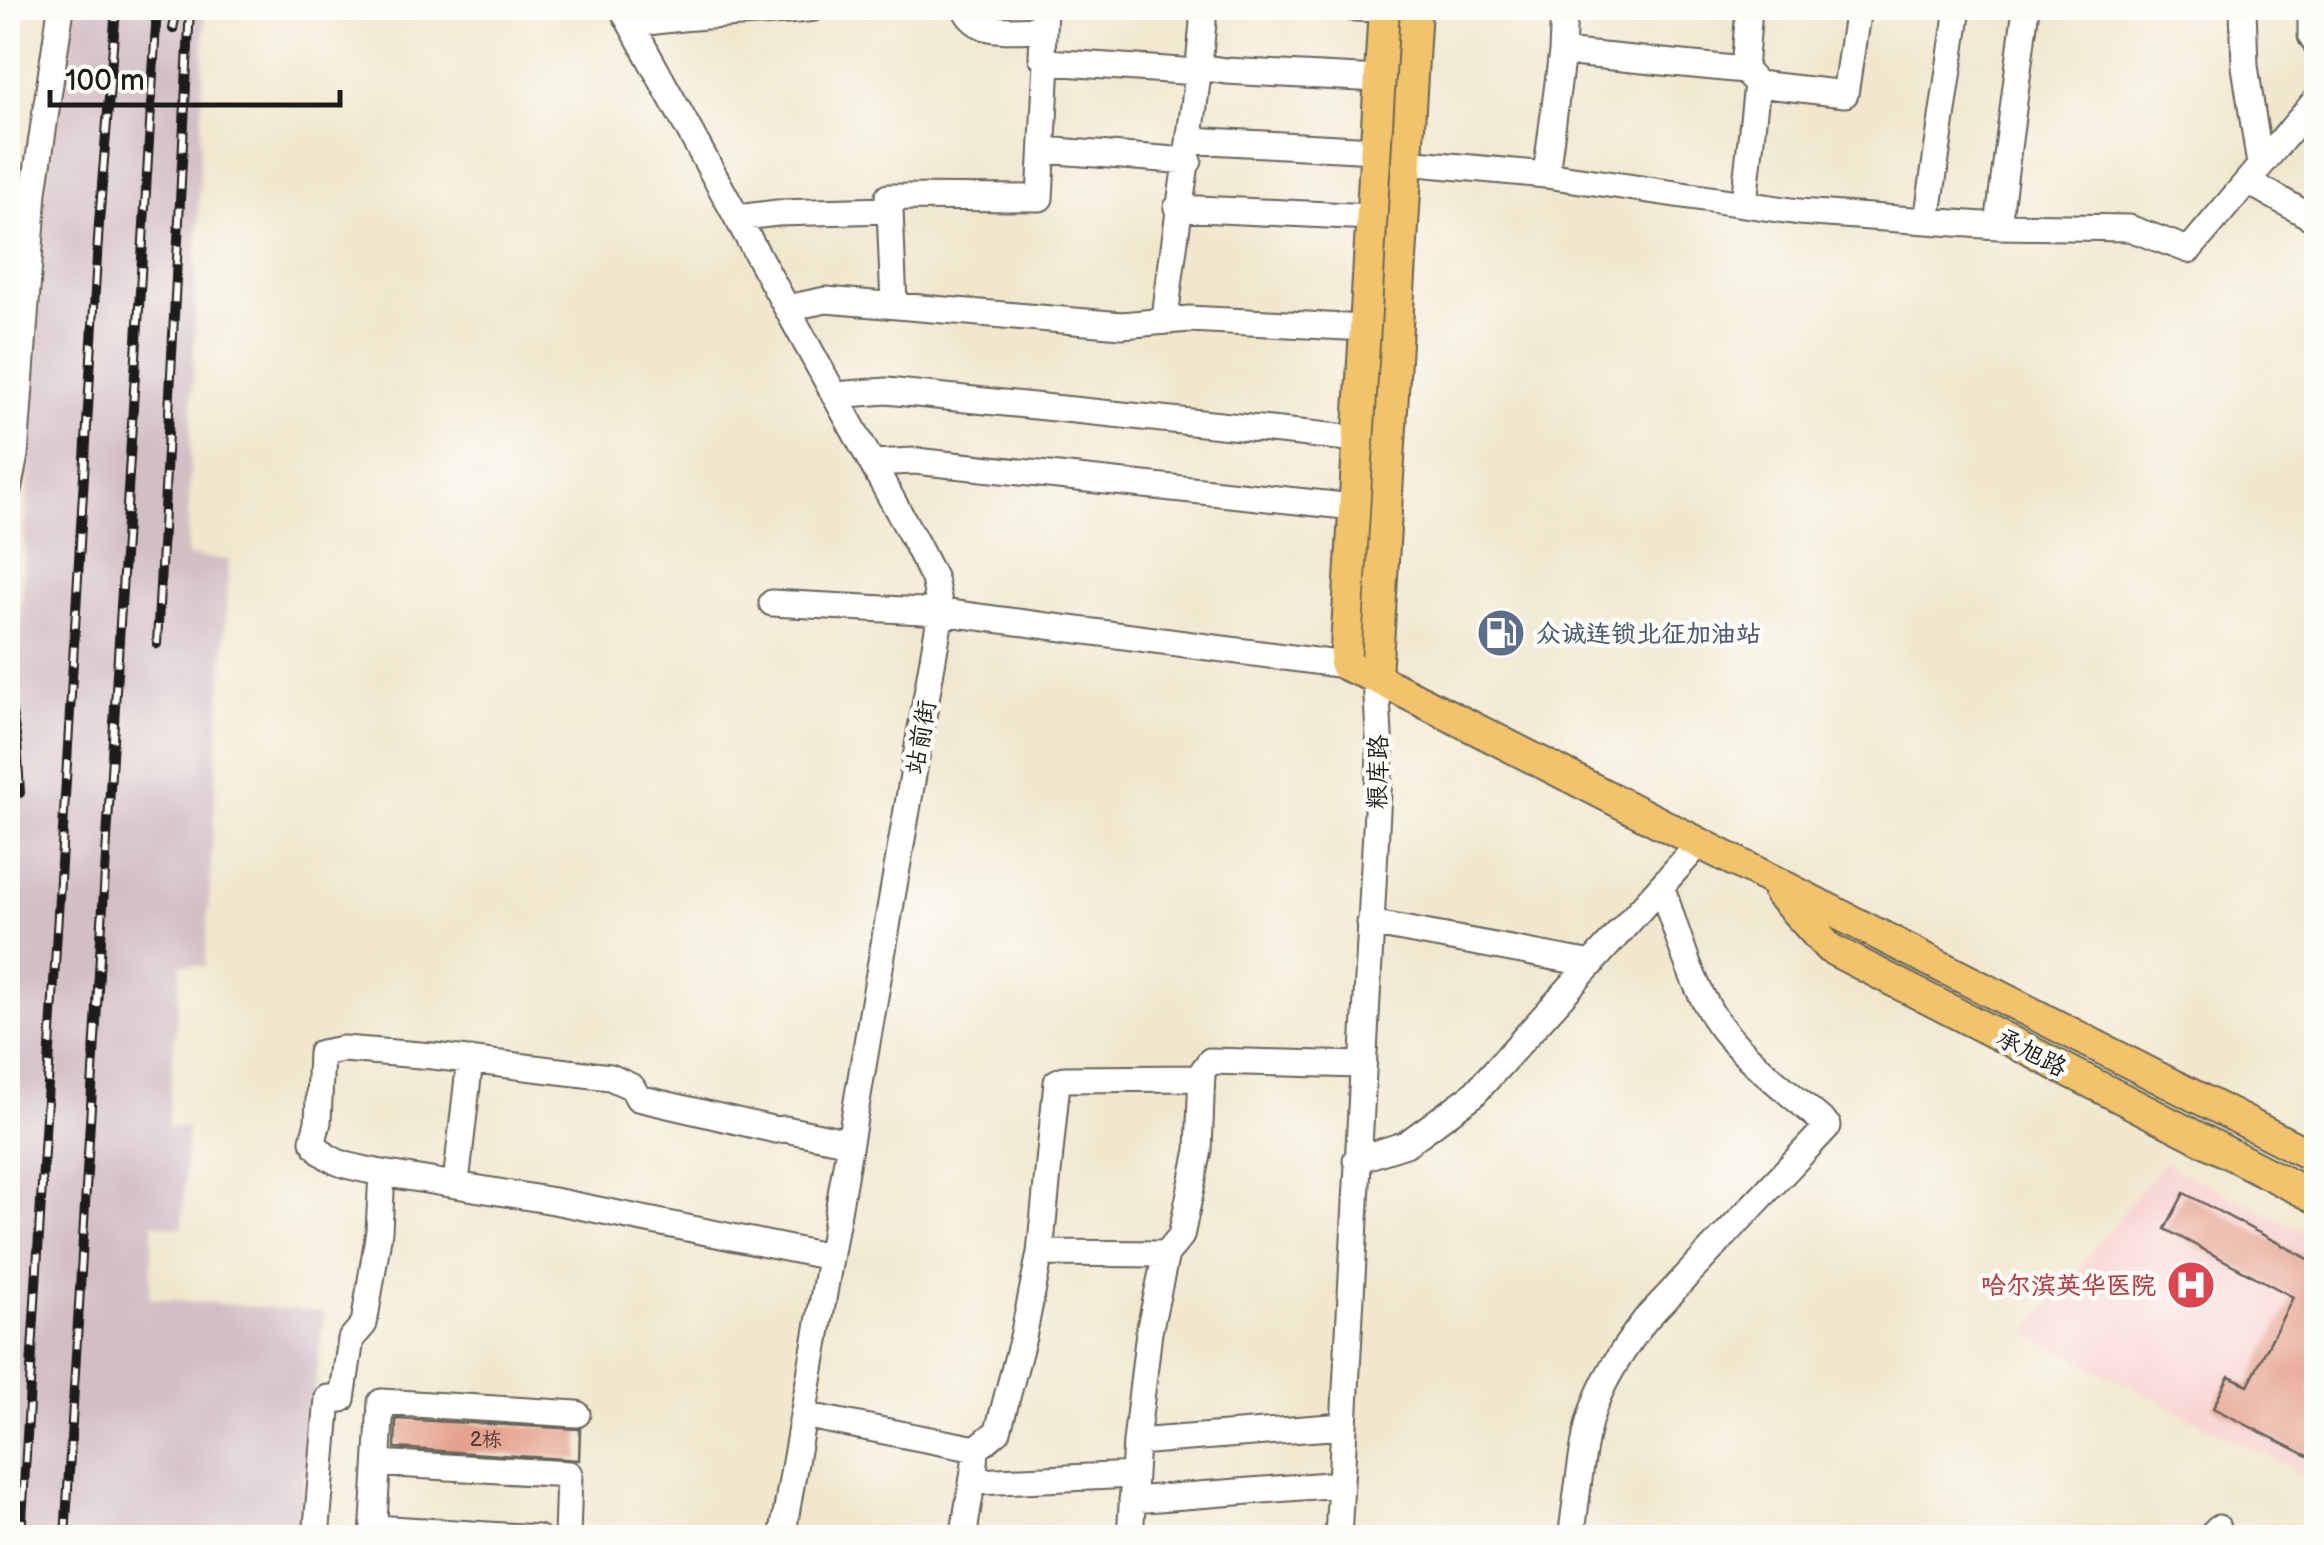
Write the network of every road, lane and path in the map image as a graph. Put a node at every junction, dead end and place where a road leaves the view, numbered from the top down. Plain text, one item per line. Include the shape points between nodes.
1 (60, 8) edge
2 (814, 8) edge
3 (965, 8) edge
4 (1204, 8) edge
5 (1353, 8) edge
6 (1384, 8) edge
7 (1416, 8) edge
8 (1564, 8) edge
9 (1749, 8) edge
10 (1858, 8) edge
11 (1958, 8) edge
12 (2026, 8) edge
13 (2242, 8) edge
14 (2311, 8) edge
15 (762, 10) edge
16 (627, 16) edge
17 (1043, 18) edge
18 (2316, 44) edge
19 (1562, 52) junction
20 (1047, 62) junction
21 (1198, 69) junction
22 (1750, 77) junction
23 (1380, 79) junction
24 (2316, 100) edge
25 (1044, 150) junction
26 (1190, 150) junction
27 (1375, 150) junction
28 (1406, 162) junction
29 (2255, 174) junction
30 (1546, 175) junction
31 (1744, 203) junction
32 (1177, 208) junction
33 (890, 210) junction
34 (1371, 217) junction
35 (737, 218) junction
36 (2316, 220) edge
37 (1927, 221) junction
38 (1998, 226) junction
39 (894, 305) junction
40 (787, 308) junction
41 (1165, 320) junction
42 (1365, 328) junction
43 (834, 395) junction
44 (1358, 439) junction
45 (872, 463) junction
46 (8, 490) edge
47 (1354, 507) junction
48 (772, 604) dead end
49 (942, 612) junction
50 (1345, 666) junction
51 (1376, 678) junction
52 (1699, 844) junction
53 (1767, 879) junction
54 (1661, 886) junction
55 (1370, 923) junction
56 (1592, 964) junction
57 (470, 1060) junction
58 (1362, 1065) junction
59 (1202, 1078) junction
60 (850, 1142) junction
61 (2316, 1158) edge
62 (1356, 1160) junction
63 (382, 1173) junction
64 (456, 1183) junction
65 (2316, 1198) edge
66 (1040, 1252) junction
67 (1166, 1254) junction
68 (830, 1257) junction
69 (577, 1414) dead end
70 (803, 1415) junction
71 (1343, 1426) junction
72 (1136, 1442) junction
73 (976, 1449) junction
74 (378, 1463) junction
75 (975, 1482) junction
76 (1341, 1484) junction
77 (1133, 1488) junction
78 (374, 1532) edge
79 (316, 1538) edge
80 (538, 1538) edge
81 (567, 1538) edge
82 (782, 1538) edge
83 (964, 1538) edge
84 (1130, 1538) edge
85 (1338, 1538) edge
86 (1571, 1538) edge

1 - 46 street via 34,192
2 - 15 street
3 - 17 street via 982,28
4 - 21 street
5 - 6 street
6 - 23 main road
7 - 28 main road, 粮库路
8 - 19 street
9 - 22 street
10 - 22 street via 1845,94
11 - 37 street
12 - 38 street
13 - 29 street
14 - 18 street
15 - 16 street
16 - 35 street, 站前街
17 - 20 street
19 - 22 street
19 - 30 street
20 - 21 street
20 - 25 street
21 - 23 street
21 - 26 street
22 - 31 street
23 - 27 main road
24 - 29 street
25 - 26 street
25 - 33 street via 1040,198 888,196
26 - 27 street
26 - 32 street
27 - 34 main road
28 - 30 street
28 - 51 main road, 粮库路
29 - 36 street
29 - 38 street via 2188,250 2129,228
30 - 31 street
31 - 37 street
32 - 34 street
32 - 41 street
33 - 35 street
33 - 39 street
34 - 42 main road
35 - 40 street, 站前街
37 - 38 street
39 - 40 street via 826,300
39 - 41 street via 1104,324
40 - 43 street, 站前街
41 - 42 street
42 - 44 main road
43 - 44 street via 887,391
43 - 45 street, 站前街
44 - 47 main road
45 - 47 street via 916,460
45 - 49 street, 站前街 via 934,579
47 - 50 main road
48 - 49 street
49 - 50 street
49 - 60 street, 站前街
50 - 51 main road, 承旭路
51 - 52 main road, 承旭路
51 - 55 street, 粮库路 via 1380,755
52 - 53 main road, 承旭路
52 - 54 street
53 - 61 main road, 承旭路
53 - 65 main road, 承旭路 via 1829,948
54 - 56 street
54 - 86 street via 1712,1015 1828,1126 1622,1352 1590,1421
55 - 56 street
55 - 58 street, 粮库路
56 - 62 street via 1474,1094 1406,1144
57 - 60 street via 610,1078 632,1087 638,1098
57 - 63 street via 343,1049 321,1053 313,1141 329,1160
57 - 64 street
58 - 59 street via 1210,1061
58 - 62 street, 粮库路
59 - 66 street via 1057,1082
59 - 67 street via 1199,1150 1182,1236
60 - 68 street, 站前街
62 - 71 street, 粮库路
63 - 64 street
63 - 79 street via 364,1324 351,1339 342,1399 328,1398
64 - 68 street
66 - 67 street
66 - 73 street via 998,1431
67 - 72 street
68 - 70 street, 站前街
69 - 74 street via 381,1402
70 - 73 street
70 - 82 street, 站前街
71 - 72 street
71 - 76 street, 粮库路
72 - 77 street
73 - 75 street
74 - 78 street
74 - 81 street via 569,1474
75 - 77 street
75 - 83 street
76 - 77 street
76 - 85 street, 粮库路
77 - 84 street
78 - 80 street

